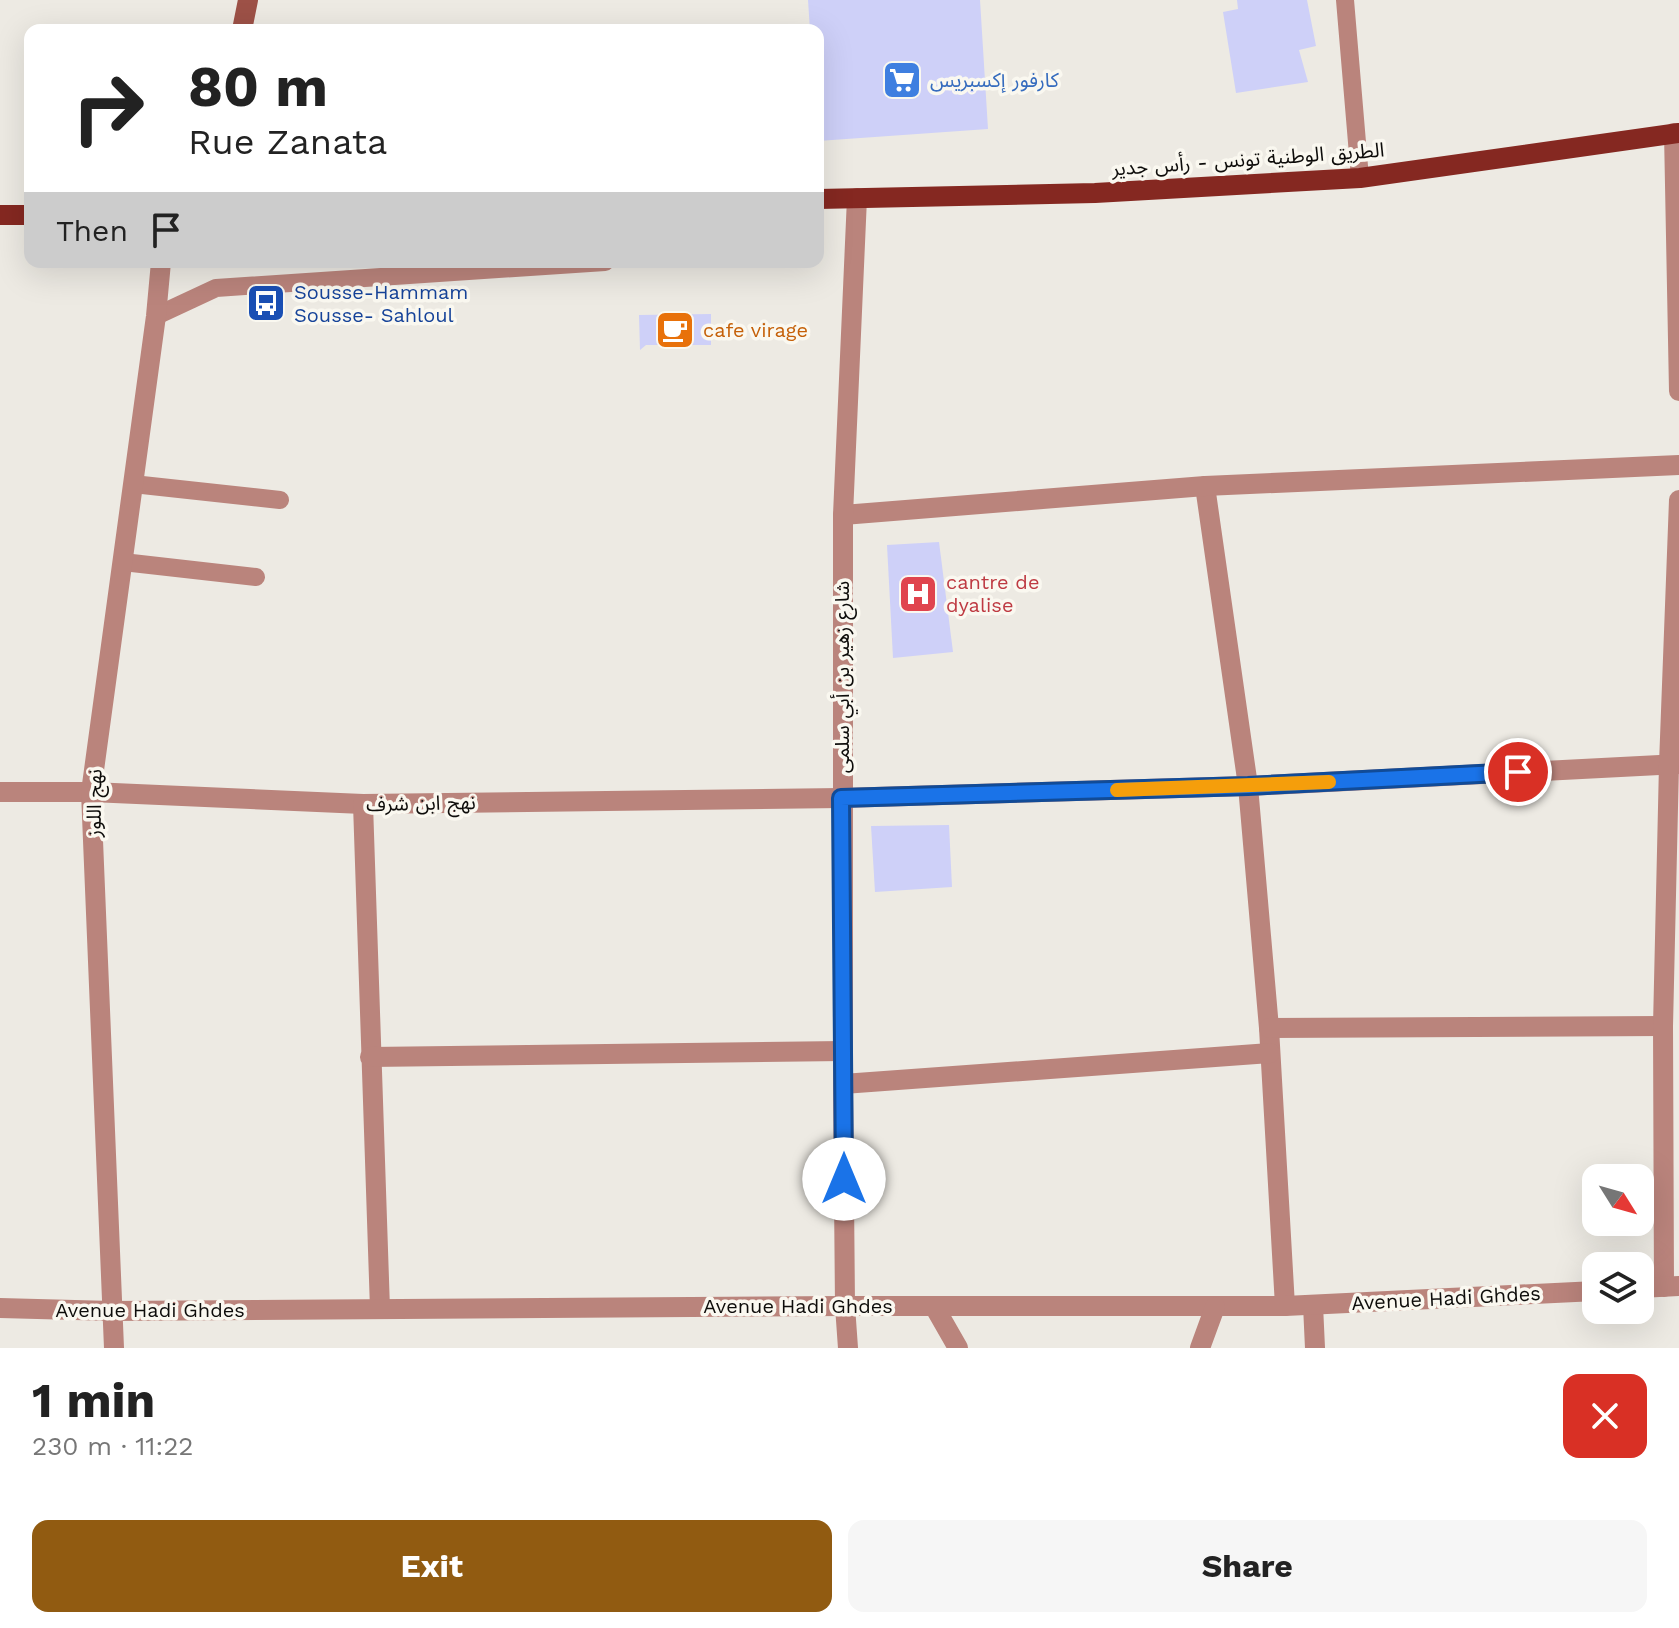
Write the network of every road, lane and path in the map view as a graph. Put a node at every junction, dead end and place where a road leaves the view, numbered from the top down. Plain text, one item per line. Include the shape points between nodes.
1 (248, 0) edge
2 (1345, 0) edge
3 (242, 24) edge
4 (1677, 133) edge
5 (1360, 178) junction
6 (857, 198) junction
7 (824, 199) edge
8 (0, 215) edge
9 (24, 215) edge
10 (160, 268) edge
11 (515, 268) edge
12 (156, 316) junction
13 (1679, 391) edge
14 (1679, 465) edge
15 (133, 484) junction
16 (1205, 486) junction
17 (280, 500) dead end
18 (1679, 500) edge
19 (843, 515) junction
20 (123, 562) junction
21 (256, 577) dead end
22 (1674, 764) edge
23 (1248, 786) junction
24 (0, 792) edge
25 (91, 792) junction
26 (841, 798) junction
27 (363, 804) junction
28 (1663, 1026) junction
29 (1269, 1028) junction
30 (843, 1051) junction
31 (1270, 1053) junction
32 (370, 1057) junction
33 (843, 1084) junction
34 (1672, 1287) edge
35 (1582, 1292) edge
36 (1313, 1305) junction
37 (845, 1306) junction
38 (934, 1306) junction
39 (1285, 1306) junction
40 (1215, 1307) junction
41 (0, 1308) edge
42 (380, 1309) junction
43 (112, 1311) junction
44 (114, 1348) edge
45 (848, 1348) edge
46 (958, 1348) edge
47 (1200, 1348) edge
48 (1315, 1348) edge

1 - 3 street
2 - 5 lane
4 - 5 main road, الطريق الوطنية تونس - رأس جدير
4 - 13 street
5 - 6 main road, الطريق الوطنية تونس - رأس جدير via 1095,193
6 - 7 main road, الطريق الوطنية تونس - رأس جدير
6 - 19 street, شارع زهير بن أبي سلمى
8 - 9 main road
10 - 12 street, نهج اللوز
11 - 12 lane via 216,288
12 - 15 street, نهج اللوز
14 - 16 street
15 - 17 lane
15 - 20 street, نهج اللوز
16 - 19 street
16 - 23 street
18 - 22 street
19 - 26 street, شارع زهير بن أبي سلمى
20 - 21 lane
20 - 25 street, نهج اللوز
22 - 23 street, نهج ابن شرف
22 - 28 street
23 - 26 street, نهج ابن شرف
23 - 29 street
24 - 25 street, نهج ابن شرف
25 - 27 street, نهج ابن شرف
25 - 43 street, نهج اللوز
26 - 27 street, نهج ابن شرف
26 - 30 street, شارع زهير بن أبي سلمى
27 - 32 street
28 - 29 street
28 - 34 street
29 - 31 street
30 - 32 street
30 - 33 street, شارع زهير بن أبي سلمى
31 - 33 street
31 - 39 street
32 - 42 street
33 - 37 street, شارع زهير بن أبي سلمى
35 - 36 street, Avenue Hadi Ghdes
36 - 39 street, Avenue Hadi Ghdes
36 - 48 street
37 - 38 street, Avenue Hadi Ghdes
37 - 42 street, Avenue Hadi Ghdes
37 - 45 street, شارع زهير بن أبي سلمى
38 - 40 street, Avenue Hadi Ghdes
38 - 46 street
39 - 40 street, Avenue Hadi Ghdes
40 - 47 street
41 - 43 street, Avenue Hadi Ghdes
42 - 43 street, Avenue Hadi Ghdes
43 - 44 street, نهج اللوز

